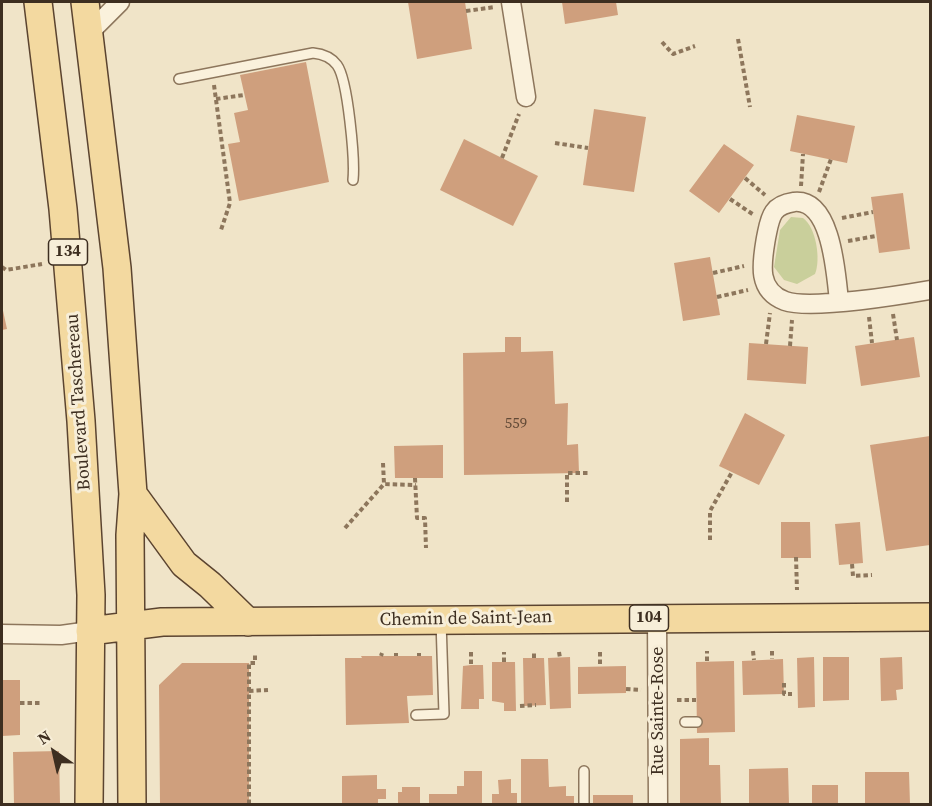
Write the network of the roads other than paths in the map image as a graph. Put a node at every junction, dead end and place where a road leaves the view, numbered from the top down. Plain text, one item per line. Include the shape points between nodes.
1 (38, 2) edge
2 (85, 2) edge
3 (120, 2) edge
4 (512, 3) edge
5 (90, 32) junction
6 (179, 79) dead end
7 (526, 97) road end
8 (352, 180) dead end
9 (930, 291) edge
10 (839, 301) junction
11 (133, 494) junction
12 (930, 617) edge
13 (657, 618) junction
14 (441, 619) junction
15 (248, 622) junction
16 (132, 625) junction
17 (90, 631) junction
18 (2, 634) edge
19 (416, 715) dead end
20 (685, 722) dead end
21 (697, 722) dead end
22 (584, 771) dead end
23 (89, 804) edge
24 (132, 804) edge
25 (584, 804) edge
26 (658, 804) edge

1 - 17 main road, Boulevard Taschereau / 134 via 57,145 74,328 86,490
2 - 5 main road, 134
3 - 5 street
4 - 7 street
5 - 11 main road, 134 via 117,268
6 - 8 lane via 313,53 329,58 340,70 344,90 354,150
9 - 10 street
10 - 10 street via 829,244 812,210 785,204 779,207 768,226 762,277 782,300
11 - 15 main road via 184,564
11 - 16 main road, 134
12 - 13 main road, Chemin de Saint-Jean / 104
13 - 14 main road, Chemin de Saint-Jean / 104
13 - 26 street, Rue Sainte-Rose
14 - 15 main road, Chemin de Saint-Jean / 104
14 - 19 lane via 444,714
15 - 16 main road, Chemin de Saint-Jean / 104
16 - 17 main road, Chemin de Saint-Jean / 104
16 - 24 main road, 134
17 - 18 street, Chemin de Saint-Jean via 61,635
17 - 23 main road, Boulevard Taschereau / 134
20 - 21 lane
22 - 25 lane

